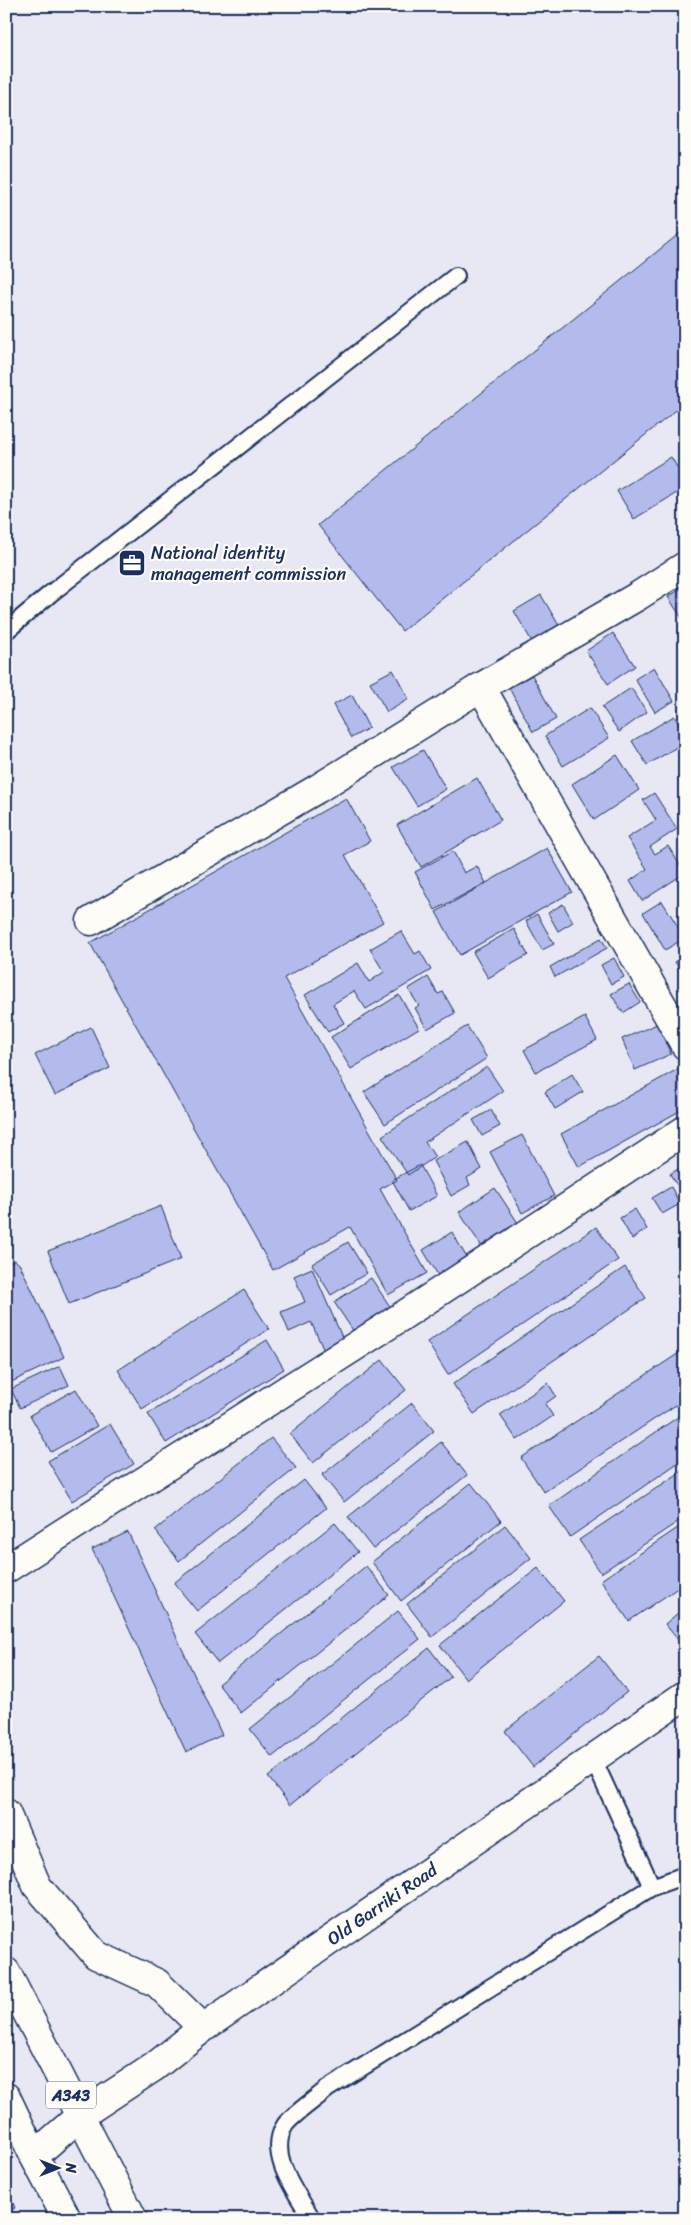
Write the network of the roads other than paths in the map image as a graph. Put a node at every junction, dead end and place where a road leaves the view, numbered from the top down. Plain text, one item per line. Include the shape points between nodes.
1 (456, 276) dead end
2 (685, 566) edge
3 (6, 631) edge
4 (481, 687) junction
5 (91, 921) dead end
6 (685, 1045) edge
7 (685, 1130) edge
8 (6, 1569) edge
9 (685, 1695) edge
10 (593, 1759) junction
11 (6, 1813) edge
12 (685, 1875) edge
13 (652, 1887) junction
14 (6, 1972) edge
15 (203, 2028) junction
16 (6, 2097) edge
17 (81, 2115) junction
18 (34, 2156) junction
19 (67, 2219) edge
20 (133, 2219) edge
21 (312, 2219) edge

1 - 3 lane
2 - 4 main road
4 - 5 main road via 317,789
4 - 6 main road
7 - 8 main road via 392,1323
9 - 10 main road, Old Garriki Road
10 - 13 lane
10 - 15 main road, Old Garriki Road
11 - 15 main road via 37,1886 96,1955 157,1983
12 - 13 lane
13 - 21 lane via 327,2089 286,2125 279,2144 284,2169
14 - 17 main road, A343
15 - 17 main road, Old Garriki Road via 154,2067
16 - 18 main road
17 - 18 main road, Old Garriki Road
17 - 20 main road, A343
18 - 19 main road

